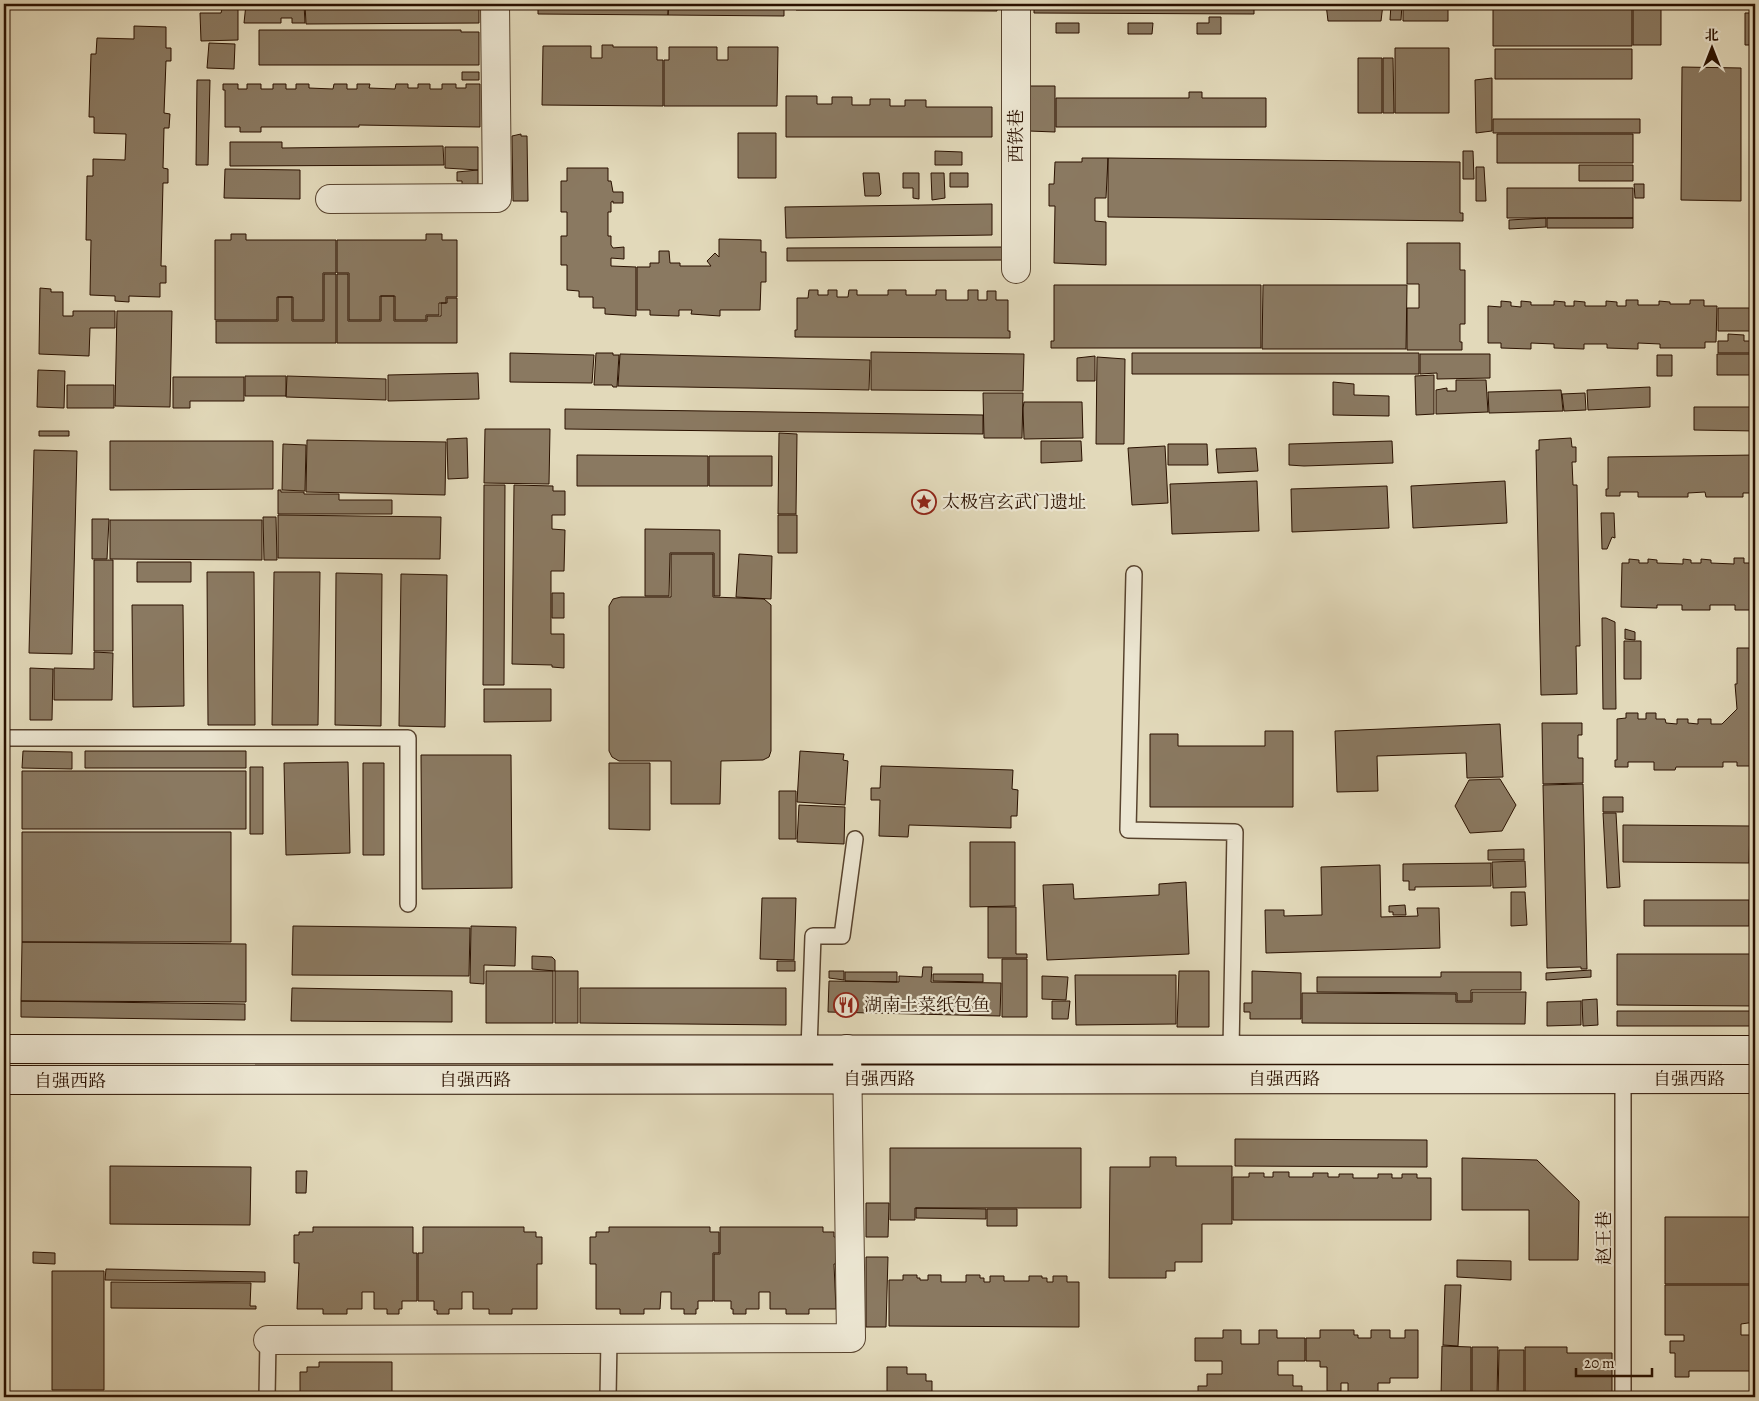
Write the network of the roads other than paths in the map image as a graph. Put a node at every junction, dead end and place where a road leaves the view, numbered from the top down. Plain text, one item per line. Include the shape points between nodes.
1 (495, 4) edge
2 (1016, 4) edge
3 (330, 199) dead end
4 (1016, 269) dead end
5 (1134, 574) dead end
6 (4, 738) edge
7 (855, 839) dead end
8 (408, 904) dead end
9 (4, 1049) edge
10 (809, 1049) junction
11 (847, 1049) junction
12 (1231, 1049) junction
13 (1755, 1050) edge
14 (1623, 1078) junction
15 (848, 1079) junction
16 (1755, 1079) edge
17 (4, 1080) edge
18 (609, 1339) junction
19 (268, 1340) joint
20 (267, 1397) edge
21 (608, 1397) edge
22 (1623, 1397) edge

1 - 3 main road via 497,198
2 - 4 main road, 西铁巷
5 - 12 lane via 1128,830 1235,832
6 - 8 lane via 408,738
7 - 10 lane via 842,936 813,936
9 - 10 main road, 自强西路
10 - 11 main road, 自强西路
11 - 12 main road, 自强西路
11 - 15 main road
12 - 13 main road, 自强西路
14 - 15 main road, 自强西路
14 - 16 main road, 自强西路
14 - 22 lane, 赵王巷
15 - 17 main road, 自强西路
15 - 18 main road via 851,1338
18 - 19 main road
18 - 21 lane
19 - 20 lane

